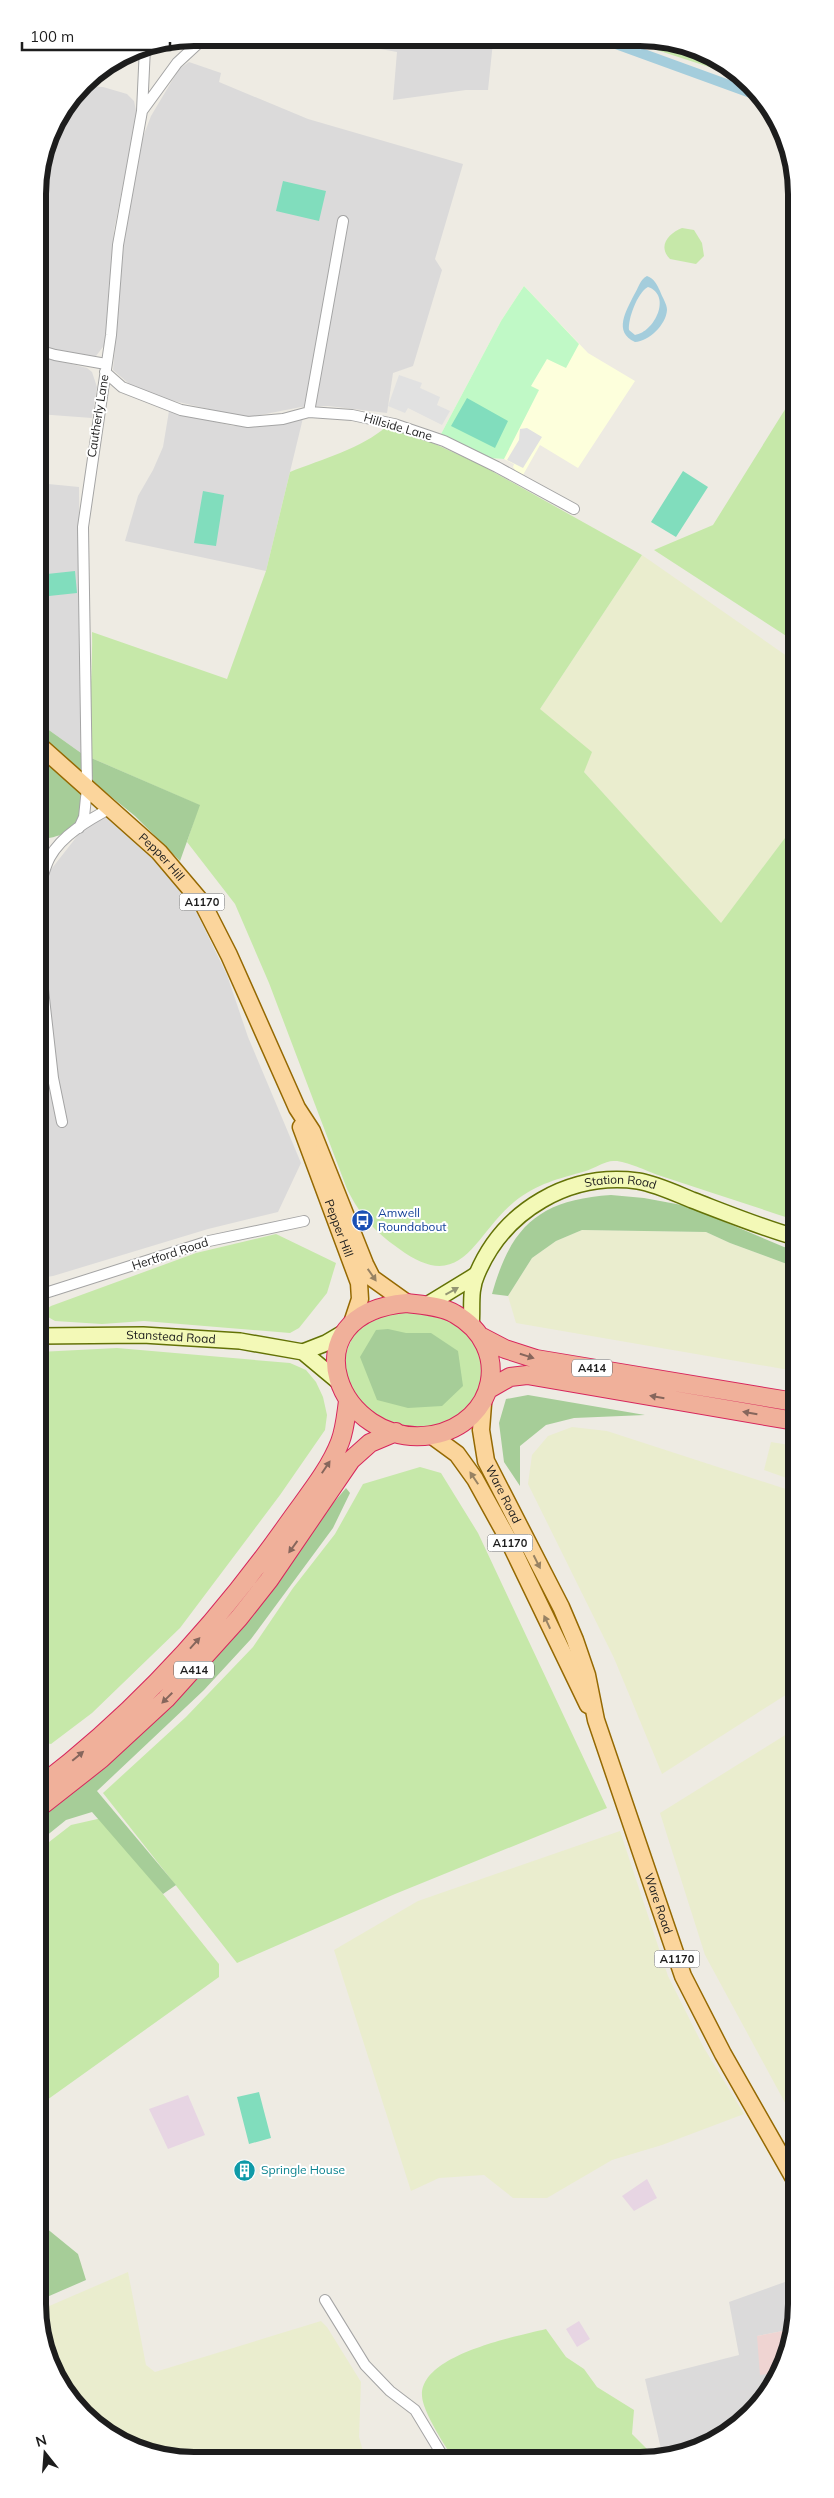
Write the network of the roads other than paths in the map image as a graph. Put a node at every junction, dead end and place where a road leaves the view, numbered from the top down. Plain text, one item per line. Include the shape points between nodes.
1 (194, 47) edge
2 (145, 55) edge
3 (142, 111) junction
4 (343, 221) dead end
5 (47, 353) edge
6 (106, 368) junction
7 (122, 387) junction
8 (101, 394) junction
9 (309, 412) junction
10 (574, 509) dead end
11 (47, 753) edge
12 (87, 788) junction
13 (111, 808) junction
14 (79, 828) junction
15 (47, 855) edge
16 (52, 855) junction
17 (47, 868) edge
18 (47, 1021) edge
19 (297, 1108) junction
20 (62, 1122) dead end
21 (304, 1221) dead end
22 (788, 1234) edge
23 (476, 1275) junction
24 (46, 1293) edge
25 (407, 1303) junction
26 (427, 1305) junction
27 (348, 1327) junction
28 (477, 1331) junction
29 (46, 1336) edge
30 (303, 1352) junction
31 (339, 1382) junction
32 (486, 1396) junction
33 (348, 1401) junction
34 (787, 1401) edge
35 (787, 1420) edge
36 (396, 1432) junction
37 (431, 1435) junction
38 (596, 1720) junction
39 (46, 1781) edge
40 (46, 1802) edge
41 (787, 2166) edge
42 (325, 2300) dead end
43 (440, 2452) edge

1 - 3 street via 177,63
2 - 3 street, Cautherly Lane
3 - 6 street, Cautherly Lane via 118,246
4 - 9 street
5 - 6 street
6 - 7 street, Hillside Lane
6 - 8 street, Cautherly Lane
7 - 8 street
7 - 9 street, Hillside Lane via 182,410 248,422 283,419
8 - 12 street, Cautherly Lane via 82,527
9 - 10 street, Hillside Lane via 378,420 444,441
11 - 12 main road, Pepper Hill / A1170
12 - 13 main road, Pepper Hill / A1170
12 - 14 street, Cautherly Lane via 84,817
13 - 14 street
13 - 19 main road, Pepper Hill / A1170 via 164,858 203,904
14 - 16 street
15 - 16 street
16 - 17 street
18 - 20 street
19 -> 25 main road, Pepper Hill / A1170 via 312,1131 372,1278
19 - 27 main road, Pepper Hill / A1170 via 303,1137 359,1283 360,1299
21 - 24 street, Hertford Road via 209,1242
22 - 23 main road, Station Road via 640,1181 603,1179 566,1188 537,1201 512,1221 496,1240
26 -> 23 main road, Station Road
23 - 28 main road, Station Road via 471,1299
25 - 26 highway
25 - 27 highway via 386,1305
26 - 28 highway via 454,1313
27 - 30 main road, Stanstead Road via 326,1344
27 - 31 highway via 338,1349
28 - 32 highway via 490,1356 492,1373
28 -> 34 highway, A414 via 505,1349 536,1359
29 - 30 main road, Stanstead Road via 194,1338 240,1341
30 - 31 main road, Stanstead Road
31 - 33 highway
35 -> 32 highway, A414 via 527,1374 510,1378
32 - 37 highway via 463,1421
32 -> 38 main road, Ware Road / A1170 via 481,1430 486,1461 561,1607 587,1675
33 - 36 highway via 375,1424
39 -> 33 highway, A414 via 136,1705 209,1628 253,1572 334,1455 344,1432
36 - 37 highway
36 -> 40 highway, A414 via 370,1443 351,1460 269,1580 166,1699 101,1759
38 -> 37 main road, Ware Road / A1170 via 507,1537 475,1479 457,1454
38 - 41 main road, Ware Road / A1170 via 683,1976
42 - 43 street via 365,2365 390,2391 415,2410

